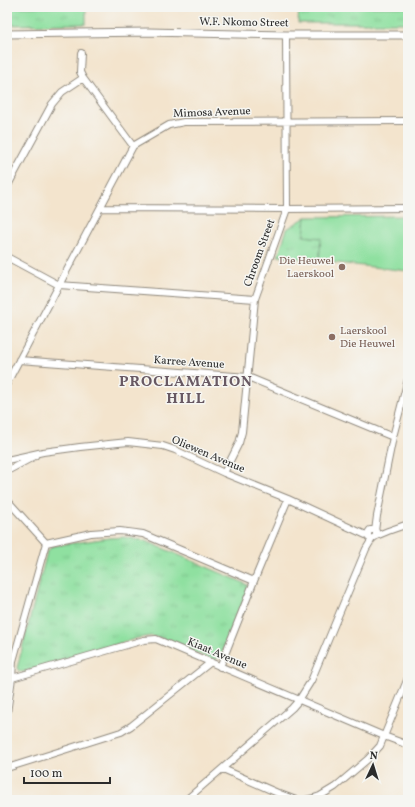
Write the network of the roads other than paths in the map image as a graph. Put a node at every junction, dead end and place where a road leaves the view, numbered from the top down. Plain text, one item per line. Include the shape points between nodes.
1 (7, 34) edge
2 (286, 35) junction
3 (408, 35) edge
4 (81, 53) dead end
5 (83, 78) junction
6 (408, 121) edge
7 (286, 122) junction
8 (133, 146) junction
9 (7, 187) edge
10 (100, 208) junction
11 (408, 208) edge
12 (287, 209) junction
13 (7, 257) edge
14 (60, 285) junction
15 (254, 299) junction
16 (20, 360) junction
17 (248, 378) junction
18 (408, 379) edge
19 (7, 383) edge
20 (393, 437) junction
21 (44, 452) junction
22 (7, 460) edge
23 (7, 471) edge
24 (224, 473) junction
25 (288, 499) junction
26 (7, 500) edge
27 (408, 524) edge
28 (372, 534) junction
29 (46, 543) junction
30 (254, 581) junction
31 (10, 660) edge
32 (211, 662) junction
33 (220, 667) junction
34 (12, 678) junction
35 (408, 678) edge
36 (299, 700) junction
37 (7, 713) edge
38 (384, 736) junction
39 (408, 745) edge
40 (7, 768) edge
41 (223, 769) junction
42 (186, 800) edge
43 (296, 800) edge
44 (306, 800) edge

1 - 2 main road, W.F. Nkomo Street via 148,32
2 - 3 main road, W.F. Nkomo Street
2 - 7 street, Chroom Street
4 - 5 street via 80,72
5 - 8 street
5 - 9 street via 62,92 52,104
6 - 7 street, Mimosa Avenue
7 - 8 street, Mimosa Avenue via 176,123 168,125
7 - 12 street, Chroom Street
8 - 10 street
10 - 12 street
10 - 14 street
11 - 12 street
12 - 15 street, Chroom Street
13 - 14 street
14 - 15 street
14 - 16 street
15 - 17 street, Chroom Street
16 - 17 street, Karree Avenue
16 - 19 street
17 - 20 street, Karree Avenue
17 - 24 street, Chroom Street via 241,437
18 - 20 street
20 - 28 street
21 - 22 street, Oliewen Avenue
21 - 23 street, Oliewen Avenue
21 - 24 street, Oliewen Avenue via 128,442 163,446
24 - 25 street, Oliewen Avenue
25 - 28 street, Oliewen Avenue via 356,530
25 - 30 street
26 - 29 street
27 - 28 street, Oliewen Avenue
28 - 36 street via 311,681
29 - 30 street via 90,533 120,531 143,534
29 - 31 street
30 - 33 street
31 - 34 street
32 - 33 street, Kiaat Avenue
32 - 34 street, Kiaat Avenue via 156,639 150,639
32 - 40 street via 121,732
33 - 36 street, Kiaat Avenue
34 - 37 street
35 - 38 street
36 - 38 street, Kiaat Avenue
36 - 41 street
38 - 39 street, Kiaat Avenue
38 - 44 street via 380,746 368,759 335,787 320,796
41 - 42 street
41 - 43 street

